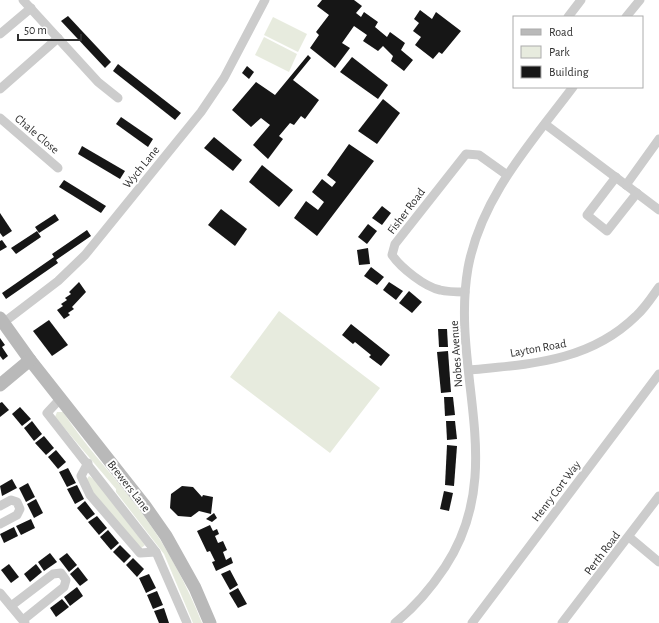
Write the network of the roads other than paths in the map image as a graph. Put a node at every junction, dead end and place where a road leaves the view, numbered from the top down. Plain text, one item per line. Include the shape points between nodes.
1 (23, 0) edge
2 (264, 0) edge
3 (581, 0) edge
4 (640, 0) edge
5 (31, 8) junction
6 (569, 16) edge
7 (627, 16) edge
8 (0, 34) edge
9 (58, 38) junction
10 (572, 88) edge
11 (0, 89) edge
12 (118, 98) dead end
13 (0, 118) edge
14 (545, 124) junction
15 (659, 139) edge
16 (58, 168) dead end
17 (507, 175) junction
18 (616, 177) junction
19 (626, 185) junction
20 (637, 193) junction
21 (659, 210) edge
22 (659, 288) edge
23 (465, 292) junction
24 (2, 320) edge
25 (30, 360) junction
26 (469, 370) junction
27 (659, 374) edge
28 (0, 385) edge
29 (60, 399) junction
30 (88, 463) junction
31 (659, 496) edge
32 (0, 506) edge
33 (0, 524) edge
34 (629, 537) junction
35 (156, 552) junction
36 (659, 562) edge
37 (0, 593) edge
38 (11, 606) junction
39 (24, 622) edge
40 (187, 623) edge
41 (210, 623) edge
42 (395, 623) edge
43 (472, 623) edge
44 (562, 623) edge

1 - 5 street
2 - 24 street, Wych Lane via 224,78 201,112 85,255 58,281
3 - 6 street
4 - 7 street
5 - 8 street
5 - 9 street
9 - 11 street
9 - 12 street via 98,82
10 - 14 street, Nobes Avenue
13 - 16 street, Chale Close
14 - 17 street, Nobes Avenue
14 - 18 street
15 - 19 street
17 - 23 street, Nobes Avenue via 483,219 474,242
17 - 23 street, Fisher Road via 479,155 466,154 395,244 392,255 398,264 430,287
18 - 19 street
18 - 20 street via 586,215 607,230
19 - 20 street
20 - 21 street
22 - 26 street, Layton Road via 638,315 622,329 589,348 545,362
23 - 26 street, Nobes Avenue
24 - 25 street, Brewers Lane
25 - 28 street
25 - 29 street, Brewers Lane
26 - 42 street, Nobes Avenue via 477,463 469,516 451,557 438,577
27 - 43 street, Henry Cort Way
29 - 30 street via 47,413
29 - 41 street, Brewers Lane via 166,536 195,588
30 - 35 street
30 - 35 street via 82,476 90,495 140,553
31 - 34 street, Perth Road
32 - 33 street via 11,500 17,502 20,509 17,515
34 - 36 street
34 - 44 street, Perth Road
35 - 40 street
37 - 38 street
38 - 39 street
38 - 39 street via 53,574 61,573 66,580 64,588

